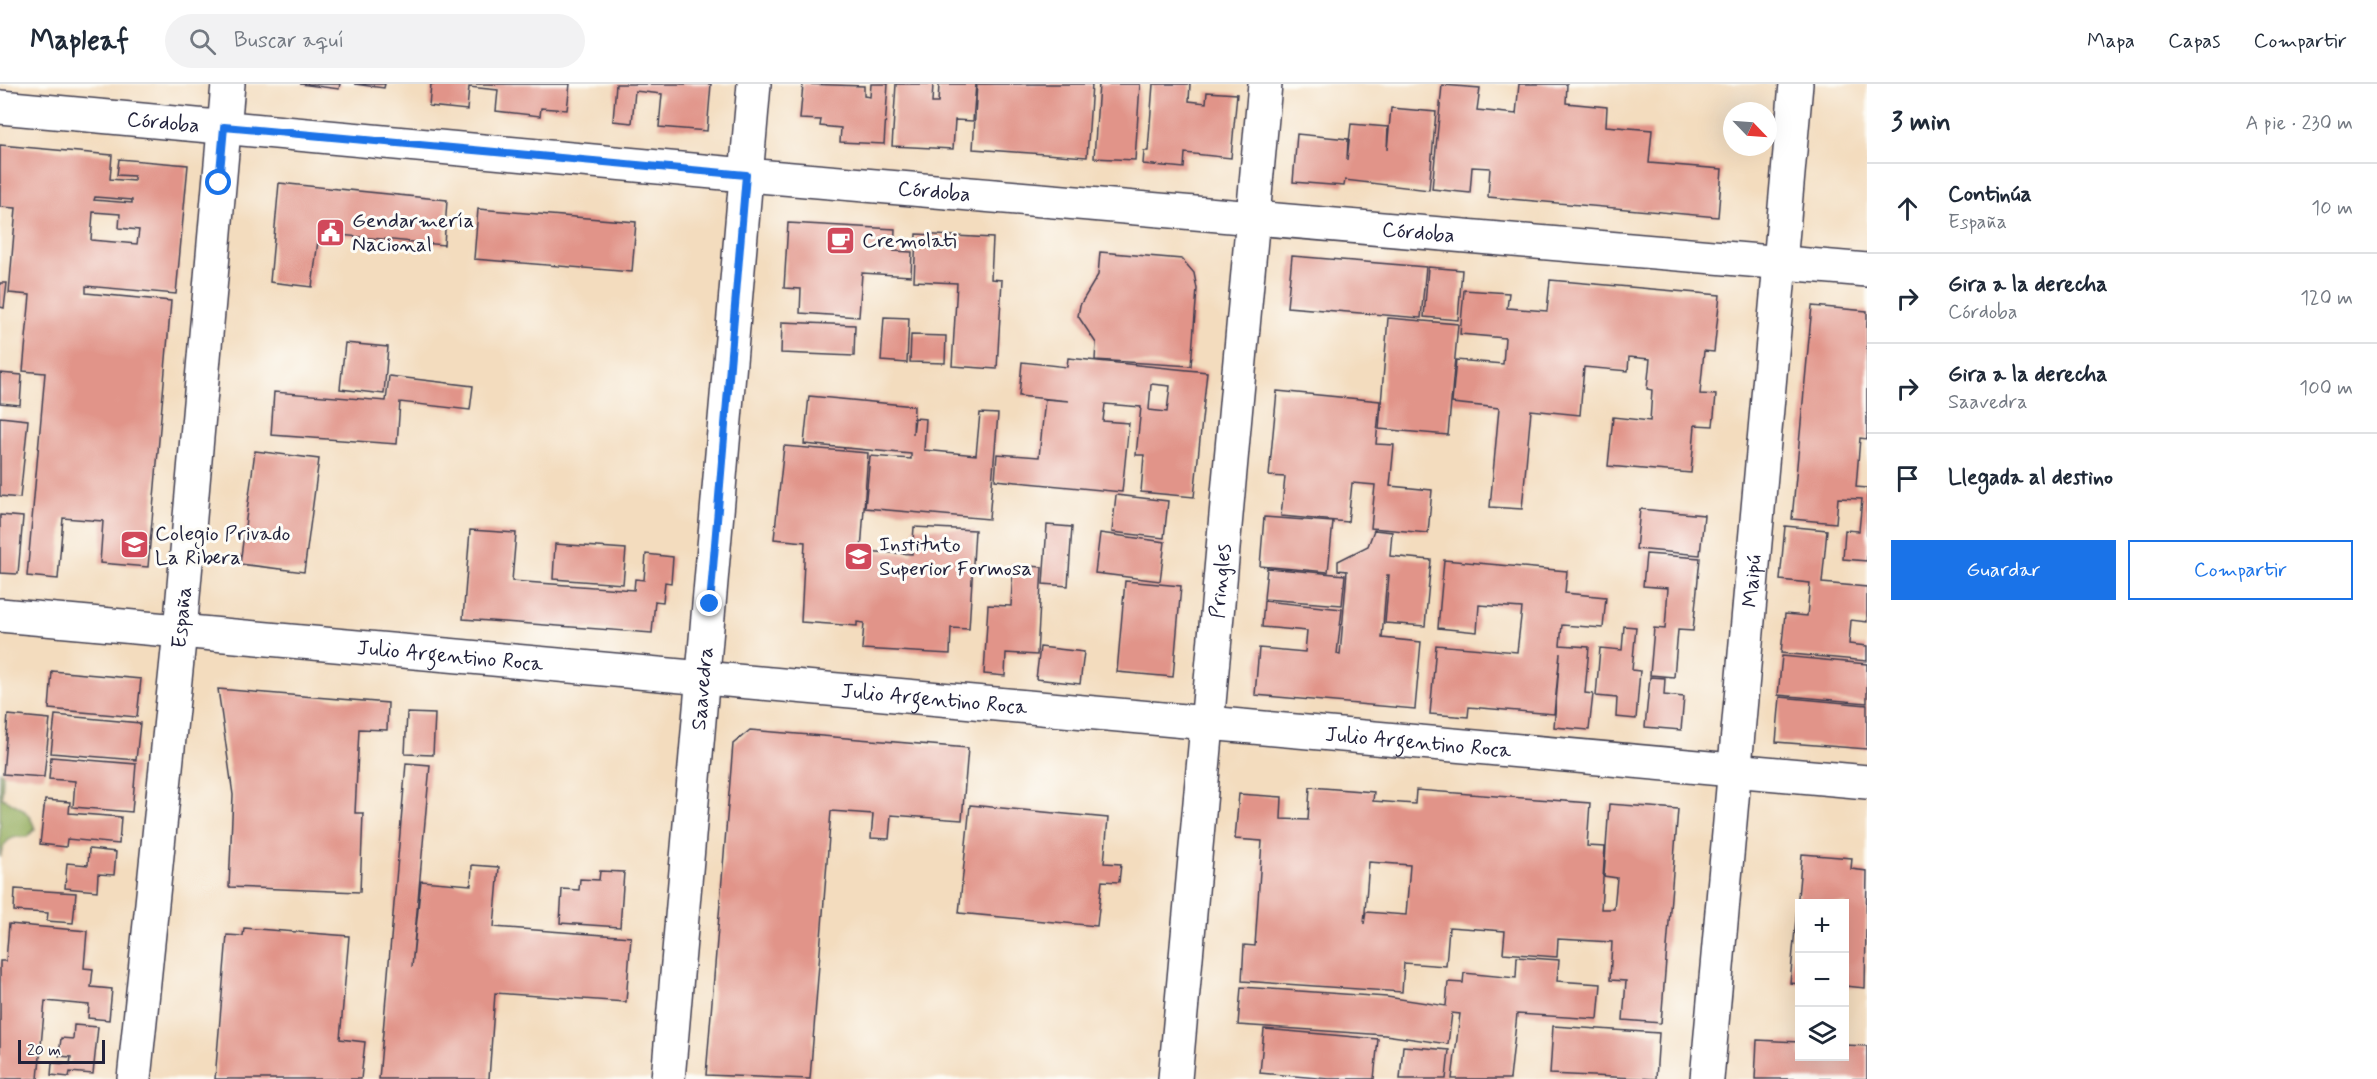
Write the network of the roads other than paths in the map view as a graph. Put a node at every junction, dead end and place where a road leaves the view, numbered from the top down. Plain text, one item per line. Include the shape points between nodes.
1 (228, 84) edge
2 (754, 84) edge
3 (1265, 84) edge
4 (1796, 84) edge
5 (0, 107) edge
6 (224, 127) junction
7 (746, 175) junction
8 (1253, 217) junction
9 (1780, 262) junction
10 (1867, 270) edge
11 (0, 615) edge
12 (180, 631) junction
13 (704, 680) junction
14 (1207, 725) junction
15 (1734, 770) junction
16 (1867, 782) edge
17 (134, 1079) edge
18 (668, 1079) edge
19 (1175, 1079) edge
20 (1707, 1079) edge

1 - 6 street, España
2 - 7 street, Saavedra
3 - 8 street, Pringles
4 - 9 street, Maipú
5 - 6 street, Córdoba
6 - 7 street, Córdoba
6 - 12 street, España
7 - 8 street, Córdoba
7 - 13 street, Saavedra
8 - 9 street, Córdoba
8 - 14 street, Pringles
9 - 10 street, Córdoba
9 - 15 street, Maipú
11 - 12 street, Julio Argentino Roca
12 - 13 street, Julio Argentino Roca
12 - 17 street, España
13 - 14 street, Julio Argentino Roca
13 - 18 street, Saavedra
14 - 15 street, Julio Argentino Roca
14 - 19 street, Pringles
15 - 16 street, Julio Argentino Roca
15 - 20 street, Maipú

